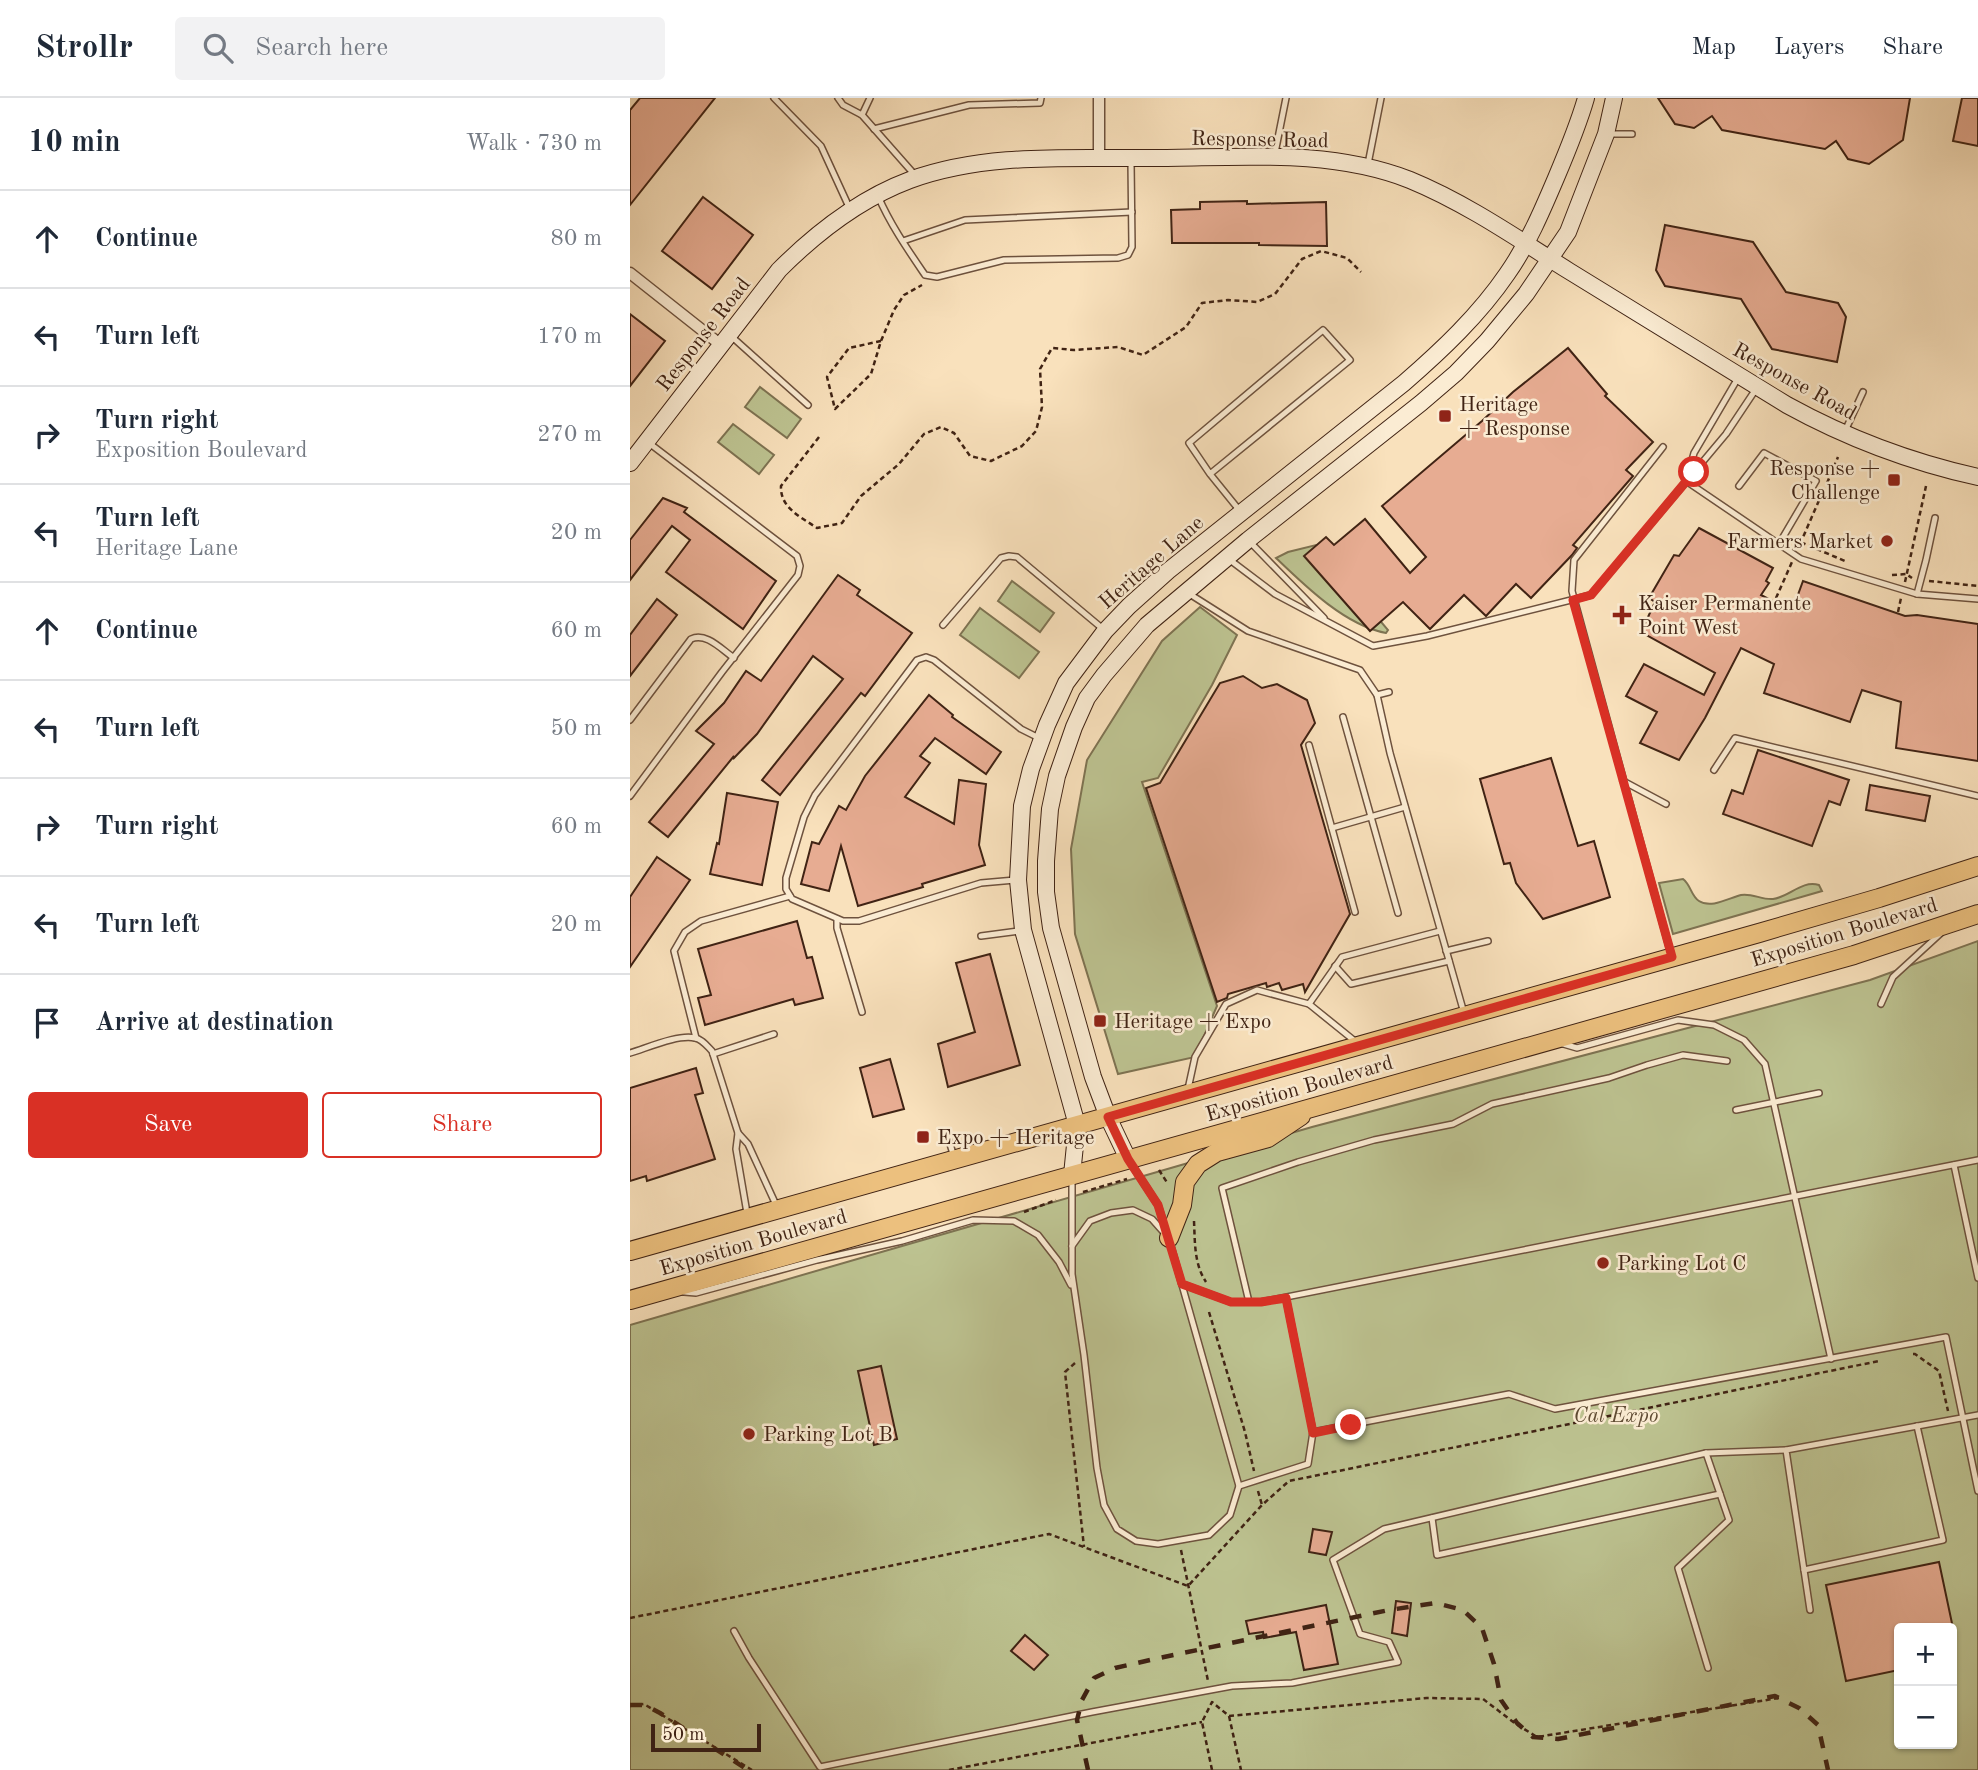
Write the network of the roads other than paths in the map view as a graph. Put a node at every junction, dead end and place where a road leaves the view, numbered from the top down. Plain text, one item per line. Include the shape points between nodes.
1 (774, 98) edge
2 (838, 98) edge
3 (870, 98) edge
4 (1041, 98) edge
5 (1099, 98) edge
6 (1286, 98) edge
7 (1381, 98) edge
8 (1586, 98) edge
9 (1614, 98) edge
10 (862, 115) junction
11 (874, 129) junction
12 (1606, 134) junction
13 (1632, 134) dead end
14 (1274, 157) junction
15 (1099, 159) junction
16 (1131, 159) junction
17 (1367, 167) junction
18 (917, 178) junction
19 (878, 194) junction
20 (851, 210) junction
21 (1132, 212) junction
22 (903, 241) junction
23 (1526, 244) junction
24 (1549, 258) junction
25 (630, 273) edge
26 (725, 340) junction
27 (1739, 376) junction
28 (1757, 387) junction
29 (1863, 392) dead end
30 (808, 405) dead end
31 (1843, 433) junction
32 (646, 441) junction
33 (1663, 447) dead end
34 (631, 459) edge
35 (1210, 474) junction
36 (1978, 477) edge
37 (1686, 481) junction
38 (1739, 486) dead end
39 (1242, 513) junction
40 (1935, 518) dead end
41 (1248, 540) junction
42 (1779, 544) junction
43 (1227, 558) junction
44 (1185, 591) junction
45 (1917, 594) junction
46 (1978, 599) edge
47 (1573, 600) junction
48 (1329, 622) junction
49 (943, 625) dead end
50 (1105, 631) junction
51 (734, 657) junction
52 (1389, 692) dead end
53 (1377, 695) junction
54 (1343, 717) dead end
55 (630, 720) edge
56 (1042, 740) junction
57 (1309, 745) dead end
58 (1714, 770) dead end
59 (1623, 780) junction
60 (630, 796) edge
61 (1978, 796) edge
62 (1666, 804) dead end
63 (1405, 807) junction
64 (1371, 817) junction
65 (1332, 828) junction
66 (1978, 866) edge
67 (1018, 880) junction
68 (790, 895) junction
69 (1355, 912) dead end
70 (1398, 912) dead end
71 (1978, 914) edge
72 (837, 919) junction
73 (1950, 924) junction
74 (1023, 930) junction
75 (1440, 931) junction
76 (981, 936) dead end
77 (1488, 941) dead end
78 (1446, 951) junction
79 (1672, 957) junction
80 (1449, 961) junction
81 (1335, 966) junction
82 (1309, 1004) junction
83 (1881, 1004) dead end
84 (862, 1012) dead end
85 (1465, 1016) junction
86 (774, 1034) dead end
87 (696, 1038) junction
88 (1550, 1041) junction
89 (1360, 1045) junction
90 (630, 1053) edge
91 (713, 1054) junction
92 (1727, 1061) dead end
93 (1819, 1093) dead end
94 (1186, 1095) junction
95 (1774, 1103) junction
96 (1313, 1107) junction
97 (1736, 1110) dead end
98 (1108, 1117) junction
99 (1077, 1125) junction
100 (946, 1131) dead end
101 (738, 1133) junction
102 (1128, 1159) junction
103 (955, 1160) junction
104 (1978, 1160) edge
105 (1954, 1165) junction
106 (1072, 1175) junction
107 (1794, 1197) junction
108 (778, 1209) junction
109 (747, 1218) junction
110 (1169, 1238) junction
111 (1072, 1246) junction
112 (630, 1251) edge
113 (1978, 1278) edge
114 (1182, 1284) junction
115 (663, 1291) junction
116 (1075, 1291) junction
117 (1286, 1298) junction
118 (630, 1300) edge
119 (1249, 1302) junction
120 (1831, 1359) junction
121 (1978, 1415) edge
122 (1962, 1418) junction
123 (1917, 1426) junction
124 (1313, 1433) junction
125 (1786, 1450) junction
126 (1706, 1453) junction
127 (1239, 1486) junction
128 (1978, 1491) edge
129 (1720, 1494) junction
130 (1432, 1518) junction
131 (1804, 1570) junction
132 (1810, 1610) dead end
133 (734, 1631) dead end
134 (1708, 1668) dead end
135 (819, 1768) edge

1 - 20 lane via 821,146
2 - 10 lane
3 - 10 lane
4 - 11 lane via 1040,103 969,105
5 - 15 street
6 - 14 lane
7 - 17 lane
8 - 23 main road, Heritage Lane
9 - 12 main road
10 - 11 lane
11 - 18 lane
12 - 13 lane
12 - 24 main road via 1568,232
14 - 16 main road, Response Road
14 - 17 main road, Response Road
15 - 16 main road, Response Road
15 - 18 main road, Response Road via 998,161
16 - 21 lane
17 - 23 main road, Response Road via 1444,195
18 - 19 main road, Response Road
19 - 20 main road, Response Road
19 - 22 lane
20 - 26 main road, Response Road via 779,270
21 - 22 lane via 965,220
21 - 22 lane via 1132,247 1129,256 1118,258 1003,260 937,277 925,275
23 - 24 main road, Response Road
23 - 39 main road, Heritage Lane via 1468,323 1437,354
24 - 27 main road, Response Road
24 - 41 main road via 1495,331 1455,373
25 - 26 street
26 - 30 lane
26 - 32 main road, Response Road
27 - 28 main road, Response Road
27 - 37 lane via 1694,453
28 - 31 main road, Response Road
28 - 37 lane via 1726,434
29 - 31 lane
31 - 36 main road, Response Road via 1901,456
32 - 34 main road, Response Road
32 - 51 lane via 797,556 798,575
33 - 47 lane via 1574,560
35 - 35 lane via 1350,360 1324,330 1189,443
35 - 39 lane
37 - 42 lane
37 - 47 lane via 1591,595
38 - 42 lane via 1764,453 1816,481
39 - 50 main road, Heritage Lane via 1168,571
40 - 45 lane
41 - 43 main road
41 - 48 lane
42 - 45 lane via 1801,559
43 - 44 main road
43 - 48 lane via 1275,594
44 - 53 lane via 1248,631 1360,670
44 - 98 main road via 1147,625 1087,698 1069,737 1050,809 1046,892 1051,928
45 - 46 lane
47 - 48 lane via 1373,646
47 - 59 lane
49 - 50 lane via 1001,558 1009,556 1017,557
50 - 56 main road, Heritage Lane via 1066,683
51 - 55 lane via 704,636 691,639
51 - 60 lane
52 - 53 lane
53 - 63 lane
54 - 64 lane
56 - 67 main road, Heritage Lane via 1023,806
56 - 68 lane via 1021,729 934,660 917,660 815,795 786,878
57 - 65 lane
58 - 61 lane via 1735,738
59 - 62 lane
59 - 79 lane
63 - 64 lane
63 - 75 lane
64 - 65 lane
64 - 70 lane
65 - 69 lane
66 - 79 main road, Exposition Boulevard
67 - 72 lane via 981,883 859,921
67 - 74 main road, Heritage Lane
68 - 72 lane
68 - 87 lane via 701,921 685,932 674,951
71 - 73 main road, Exposition Boulevard
72 - 84 lane
73 - 83 lane via 1893,977
73 - 88 main road, Exposition Boulevard
74 - 76 lane
74 - 99 main road, Heritage Lane
75 - 78 lane
75 - 81 lane via 1342,957
77 - 78 lane
78 - 80 lane
79 - 85 main road, Exposition Boulevard
80 - 81 lane via 1351,984
80 - 85 lane
81 - 82 lane
82 - 89 lane
82 - 94 lane via 1257,990 1226,1004 1195,1057
85 - 89 main road, Exposition Boulevard
86 - 91 lane
87 - 90 lane
87 - 91 lane
88 - 95 lane via 1577,1048 1678,1020 1714,1026 1744,1040 1765,1064
88 - 96 main road, Exposition Boulevard
89 - 94 main road, Exposition Boulevard
91 - 101 lane
92 - 119 lane via 1683,1055 1609,1078 1492,1104 1453,1124 1374,1140 1222,1188
93 - 95 lane
94 - 98 main road, Exposition Boulevard
95 - 97 lane
95 - 107 lane
96 - 102 main road, Exposition Boulevard
96 - 110 main road via 1268,1138 1217,1152 1198,1164 1185,1182
98 - 99 main road, Exposition Boulevard
98 - 102 main road
99 - 103 main road, Exposition Boulevard
99 - 106 main road, Heritage Lane
100 - 103 lane
101 - 108 lane via 748,1144
101 - 109 lane via 736,1149
102 - 106 main road, Exposition Boulevard
102 - 110 lane via 1158,1205
103 - 108 main road, Exposition Boulevard
104 - 105 lane
105 - 107 lane
105 - 113 lane
106 - 111 lane
106 - 115 main road, Exposition Boulevard
107 - 117 lane
107 - 120 lane
108 - 109 main road, Exposition Boulevard
109 - 112 main road, Exposition Boulevard
110 - 111 lane via 1152,1219 1133,1210 1090,1221
110 - 114 lane
111 - 116 lane
114 - 119 lane via 1231,1302
114 - 127 lane
115 - 116 lane via 696,1293 973,1220 1014,1221 1038,1235
115 - 118 main road, Exposition Boulevard
116 - 127 lane via 1097,1468 1104,1505 1117,1529 1136,1541 1158,1544 1209,1535 1230,1515
117 - 119 lane
117 - 124 lane
120 - 122 lane via 1947,1338
120 - 124 lane via 1555,1409 1509,1394
121 - 122 lane
122 - 123 lane
122 - 128 lane
123 - 125 lane
123 - 131 lane via 1943,1541
124 - 127 lane via 1308,1464
125 - 126 lane
125 - 131 lane
126 - 129 lane
126 - 130 lane
129 - 130 lane via 1437,1555
129 - 134 lane via 1729,1520 1678,1568
130 - 135 lane via 1384,1529 1333,1560 1360,1634 1390,1642 1398,1662 1292,1683 1231,1686
131 - 132 lane
133 - 135 lane

